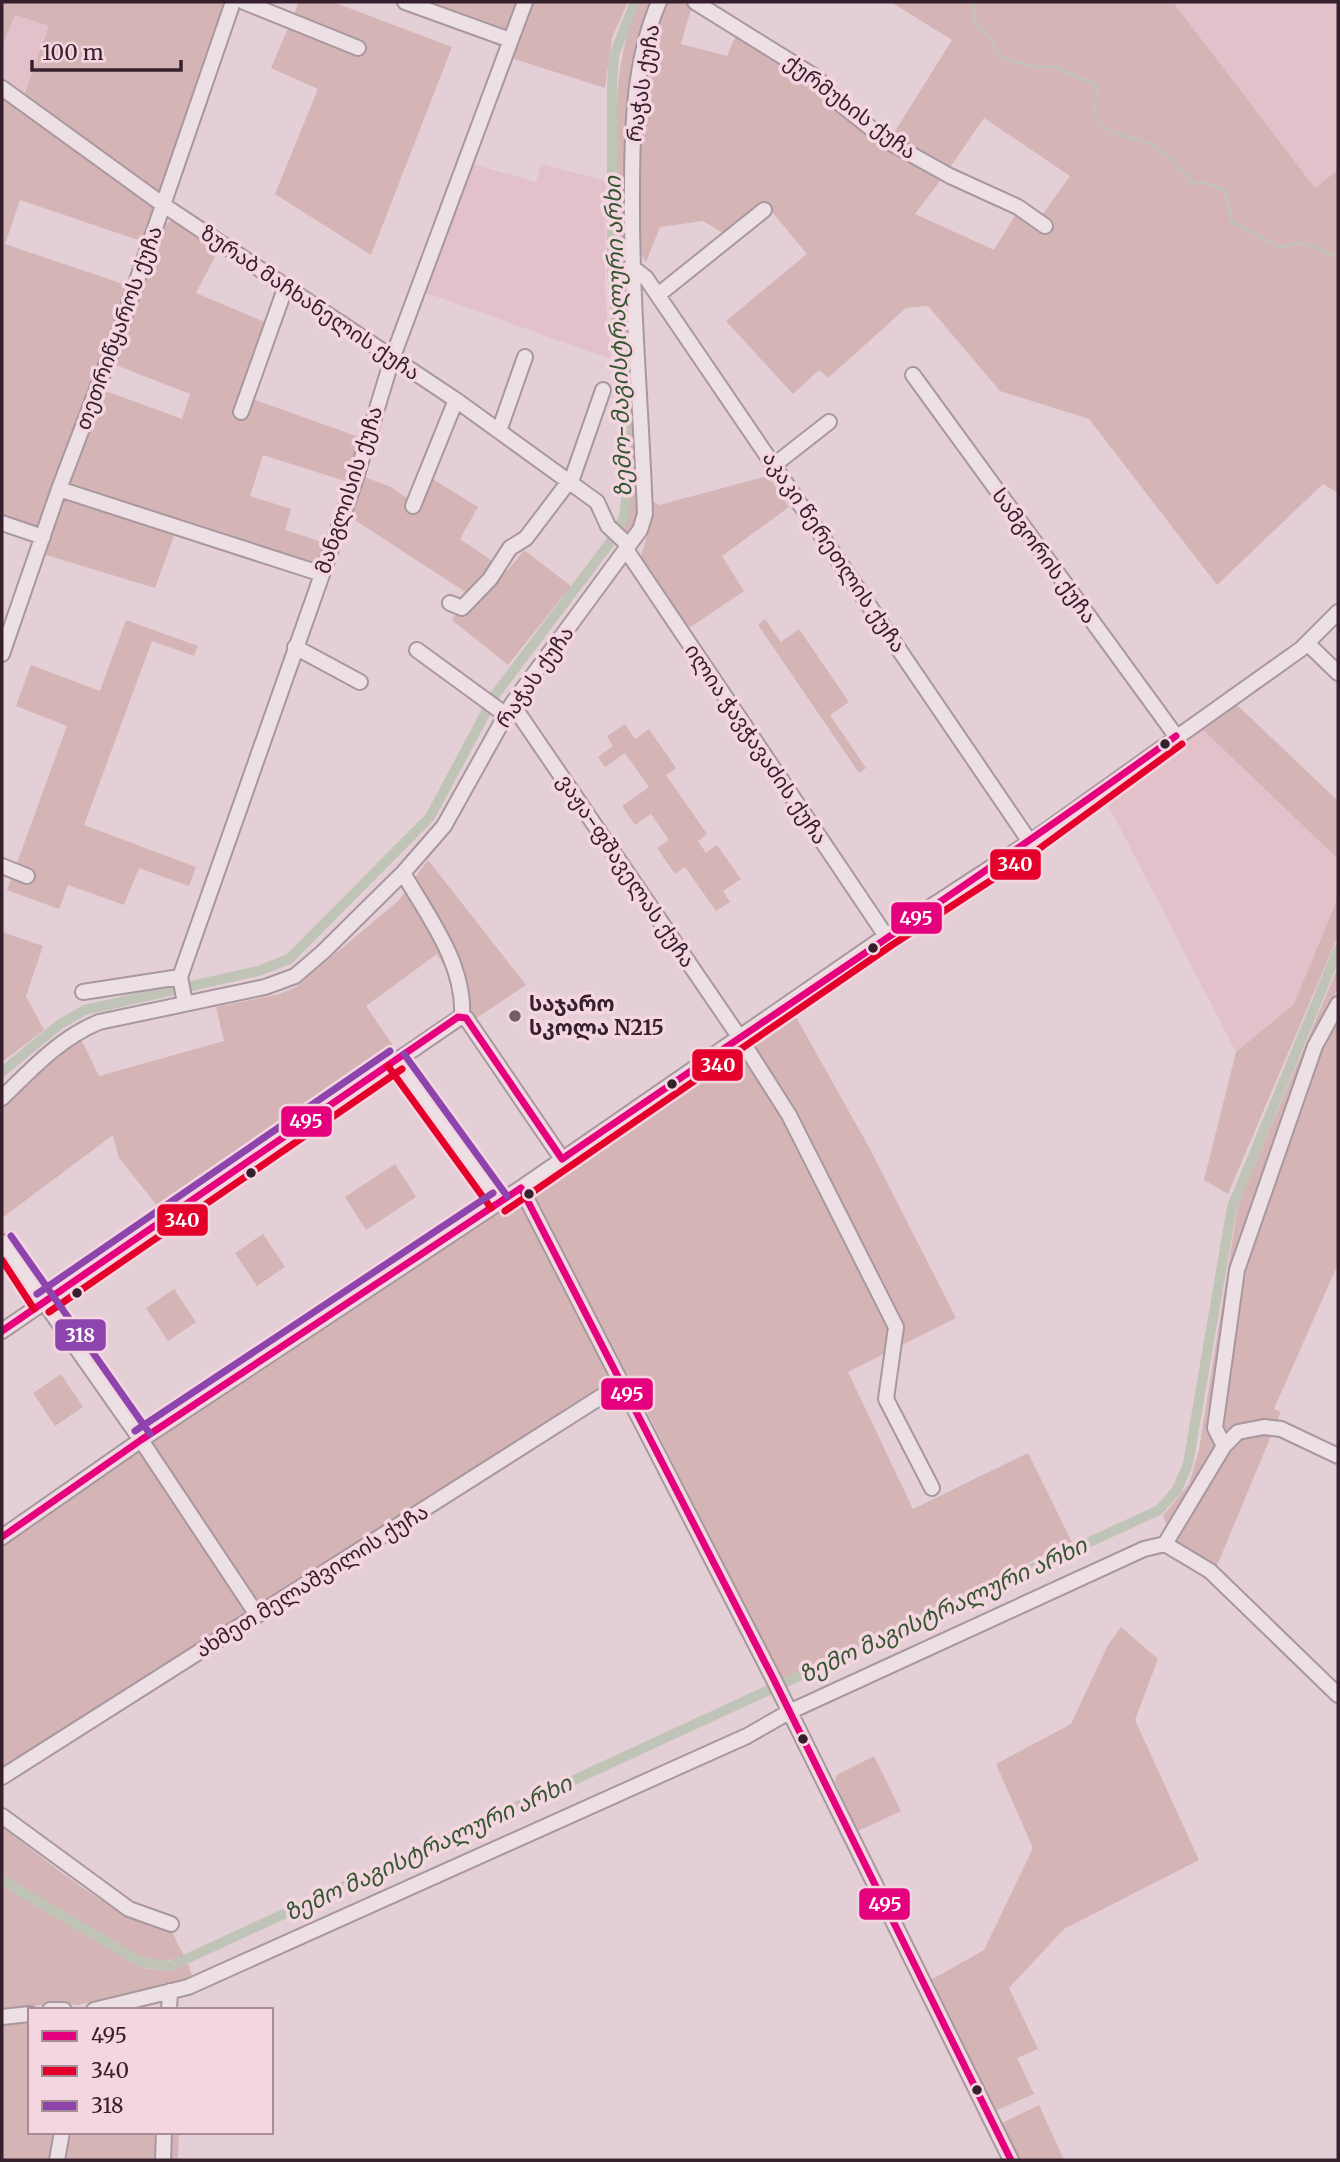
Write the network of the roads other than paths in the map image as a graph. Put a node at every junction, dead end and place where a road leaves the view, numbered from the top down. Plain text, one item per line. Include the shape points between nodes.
1 (233, 2) edge
2 (244, 2) edge
3 (405, 2) edge
4 (525, 2) edge
5 (659, 2) edge
6 (695, 2) edge
7 (510, 40) junction
8 (358, 48) dead end
9 (2, 88) edge
10 (162, 204) junction
11 (764, 210) dead end
12 (1045, 226) dead end
13 (631, 267) junction
14 (286, 286) junction
15 (658, 295) junction
16 (525, 356) dead end
17 (392, 359) junction
18 (913, 375) dead end
19 (603, 390) dead end
20 (456, 400) junction
21 (241, 412) dead end
22 (829, 422) dead end
23 (499, 431) junction
24 (774, 465) junction
25 (569, 482) junction
26 (59, 489) junction
27 (413, 506) dead end
28 (2, 523) edge
29 (608, 526) joint
30 (43, 537) junction
31 (626, 547) junction
32 (321, 575) junction
33 (450, 603) dead end
34 (1338, 612) edge
35 (1307, 643) junction
36 (295, 647) junction
37 (417, 649) dead end
38 (2, 654) edge
39 (1338, 673) edge
40 (360, 682) dead end
41 (499, 706) junction
42 (1176, 736) junction
43 (1030, 842) junction
44 (2, 866) edge
45 (403, 873) junction
46 (27, 876) dead end
47 (886, 936) junction
48 (180, 979) junction
49 (83, 992) dead end
50 (185, 1000) junction
51 (1338, 1004) edge
52 (461, 1016) junction
53 (740, 1038) junction
54 (396, 1060) junction
55 (2, 1098) edge
56 (562, 1159) junction
57 (521, 1188) junction
58 (499, 1202) junction
59 (2, 1242) edge
60 (43, 1303) junction
61 (2, 1331) edge
62 (621, 1384) junction
63 (141, 1440) junction
64 (1224, 1446) junction
65 (1338, 1456) edge
66 (932, 1488) dead end
67 (2, 1537) edge
68 (1165, 1544) junction
69 (257, 1615) junction
70 (1338, 1695) edge
71 (786, 1707) junction
72 (2, 1777) edge
73 (2, 1816) edge
74 (171, 1924) dead end
75 (170, 1991) junction
76 (102, 2008) edge
77 (169, 2008) edge
78 (28, 2014) edge
79 (2, 2017) edge
80 (62, 2134) edge
81 (164, 2134) edge
82 (57, 2160) edge
83 (163, 2160) edge
84 (1011, 2160) edge

1 - 10 street, თეთრიწყაროს ქუჩა
2 - 8 street
3 - 7 street
4 - 7 street, მანგლისის ქუჩა
5 - 13 street, რაჭას ქუჩა via 639,80 634,127
6 - 12 street, ქურმუხის ქუჩა via 817,78 838,102 887,141 1018,207
7 - 17 street, მანგლისის ქუჩა
9 - 10 street, ზურაბ მაჩხანელის ქუჩა
10 - 14 street, ზურაბ მაჩხანელის ქუჩა
10 - 26 street, თეთრიწყაროს ქუჩა via 124,321
11 - 15 street
13 - 15 street, აკაკი წერეთლის ქუჩა
13 - 31 street, რაჭას ქუჩა via 645,514 640,530
14 - 17 street, ზურაბ მაჩხანელის ქუჩა
14 - 21 street
15 - 24 street, აკაკი წერეთლის ქუჩა
16 - 23 street
17 - 20 street, ზურაბ მაჩხანელის ქუჩა
17 - 32 street, მანგლისის ქუჩა
18 - 42 street, სამგორის ქუჩა
19 - 25 street
20 - 23 street, ზურაბ მაჩხანელის ქუჩა
20 - 27 street
22 - 24 street
23 - 25 street, ზურაბ მაჩხანელის ქუჩა
24 - 43 street, აკაკი წერეთლის ქუჩა
25 - 29 street, ზურაბ მაჩხანელის ქუჩა via 597,502
25 - 33 street via 463,608
26 - 30 street, თეთრიწყაროს ქუჩა
26 - 32 street
28 - 30 street
29 - 31 street, ილია ჭავჭავაძის ქუჩა
30 - 38 street, თეთრიწყაროს ქუჩა
31 - 41 street, რაჭას ქუჩა
31 - 47 street, ილია ჭავჭავაძის ქუჩა
32 - 36 street, მანგლისის ქუჩა
34 - 35 street
35 - 39 street
35 - 42 street
36 - 40 street
36 - 48 street, მანგლისის ქუჩა
37 - 41 street, ვაჟა-ფშაველას ქუჩა
41 - 45 street, რაჭას ქუჩა via 444,826
41 - 53 street, ვაჟა-ფშაველას ქუჩა
42 - 43 street
43 - 47 street
44 - 46 street
45 - 50 street, რაჭას ქუჩა via 295,976 265,987
45 - 52 street via 437,928 462,991
47 - 53 street
48 - 49 street
48 - 50 street
50 - 55 street, რაჭას ქუჩა via 78,1030
51 - 64 street via 1315,1046 1237,1270 1215,1428
52 - 54 street
52 - 56 street
53 - 56 street
53 - 66 street, ვაჟა-ფშაველას ქუჩა via 789,1115 896,1328 886,1399
54 - 58 street
54 - 60 street
56 - 57 street
57 - 58 street
57 - 62 street
58 - 63 street
59 - 60 street
60 - 61 street
60 - 63 street
62 - 69 street, ახმეთ მელაშვილის ქუჩა
62 - 71 street
63 - 67 street
63 - 69 street
64 - 65 street via 1238,1432 1264,1427 1281,1429
64 - 68 street
68 - 70 street via 1210,1570
68 - 71 street via 1144,1549
69 - 72 street, ახმეთ მელაშვილის ქუჩა
71 - 75 street via 747,1736 188,1987
71 - 84 street
73 - 74 street via 128,1909
75 - 76 street
75 - 77 street
78 - 79 street
80 - 82 street
81 - 83 street

